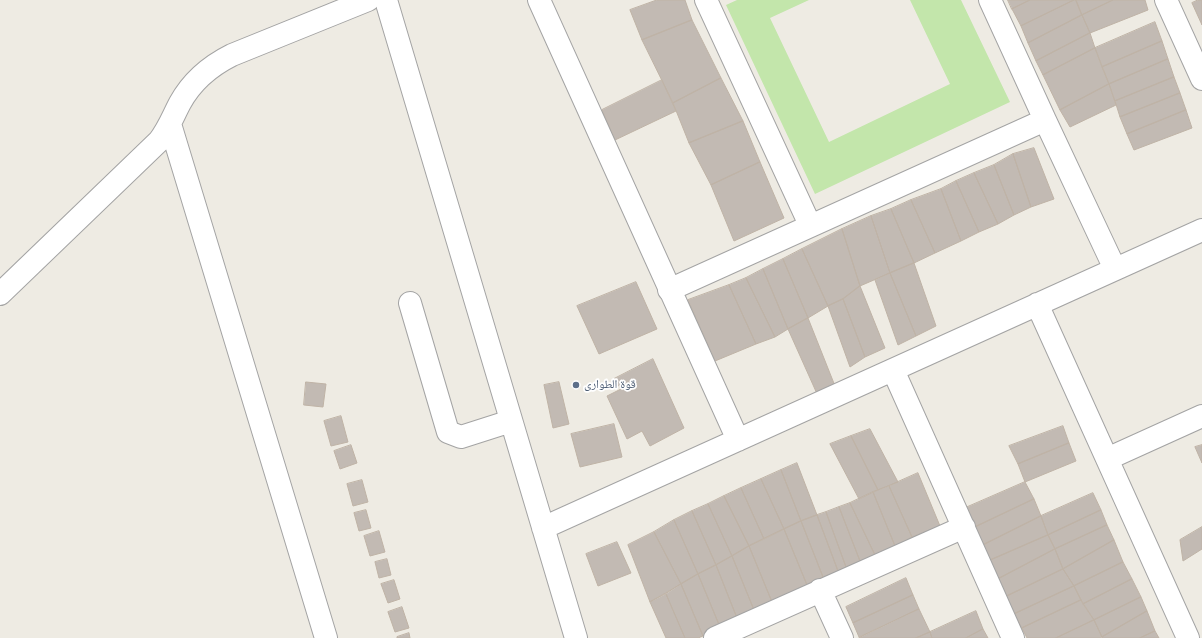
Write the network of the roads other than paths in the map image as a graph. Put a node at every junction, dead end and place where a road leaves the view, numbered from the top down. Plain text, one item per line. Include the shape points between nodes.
1 (368, 0) edge
2 (386, 0) edge
3 (539, 0) edge
4 (706, 0) edge
5 (990, 0) edge
6 (1166, 0) edge
7 (1196, 50) edge
8 (1202, 78) edge
9 (1045, 120) junction
10 (170, 124) junction
11 (810, 226) junction
12 (1202, 230) edge
13 (1115, 269) junction
14 (669, 290) junction
15 (0, 294) edge
16 (410, 303) dead end
17 (1037, 304) junction
18 (893, 370) junction
19 (1202, 416) edge
20 (511, 421) junction
21 (738, 440) junction
22 (1107, 459) junction
23 (964, 527) junction
24 (543, 528) junction
25 (820, 590) junction
26 (326, 638) edge
27 (576, 638) edge
28 (715, 638) edge
29 (842, 638) edge
30 (1013, 638) edge
31 (1188, 638) edge

1 - 10 street via 219,61 192,85
2 - 20 street
3 - 14 street
4 - 11 street
5 - 9 street
6 - 7 street
7 - 8 street
9 - 11 street
9 - 13 street
10 - 15 street via 155,144
10 - 26 street
11 - 14 street
12 - 13 street
13 - 17 street
14 - 21 street
16 - 20 street via 448,432 461,437
17 - 18 street
17 - 22 street
18 - 21 street
18 - 23 street
19 - 22 street
20 - 24 street
21 - 24 street
22 - 31 street
23 - 25 street
23 - 30 street
24 - 27 street
25 - 28 street
25 - 29 street

